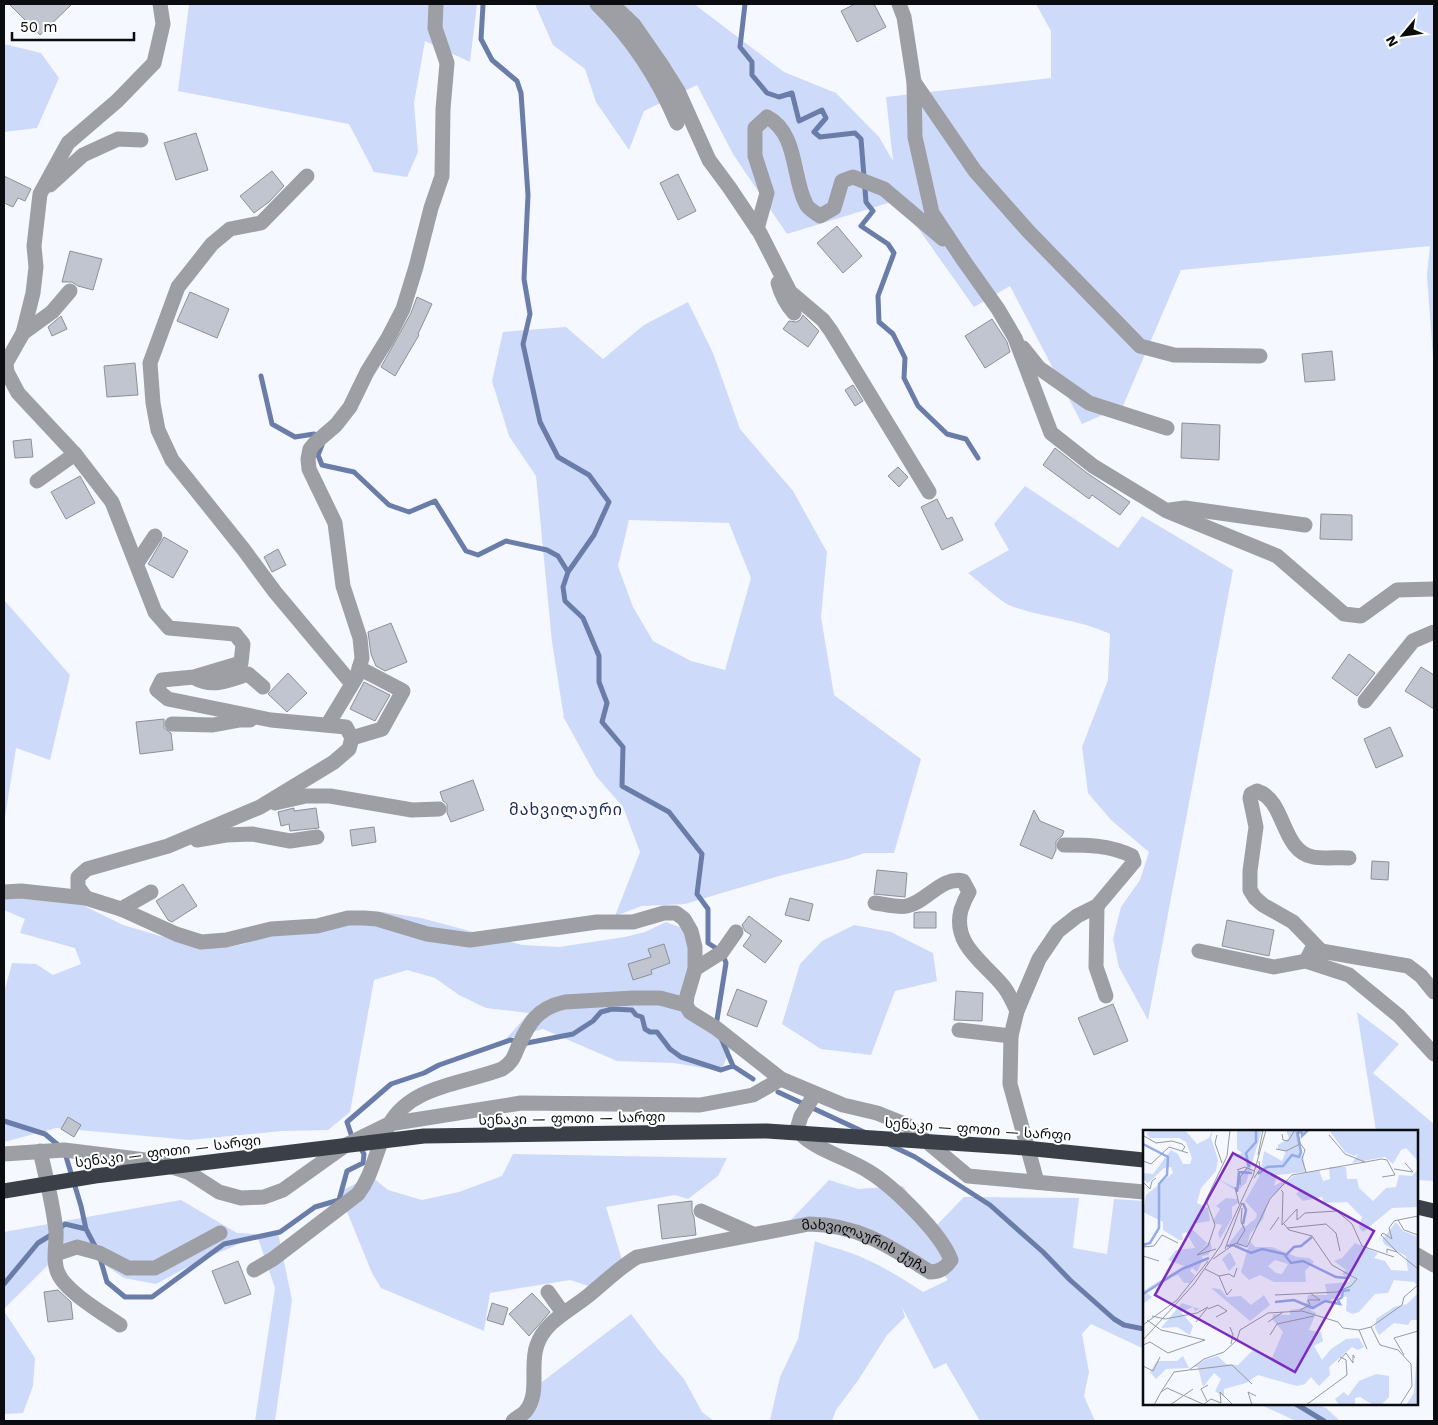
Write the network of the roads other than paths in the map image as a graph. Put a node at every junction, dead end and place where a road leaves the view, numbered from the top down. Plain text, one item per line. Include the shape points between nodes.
1 (160, 4) edge
2 (436, 4) edge
3 (597, 4) edge
4 (612, 4) edge
5 (899, 4) edge
6 (914, 82) junction
7 (677, 123) dead end
8 (141, 140) dead end
9 (307, 176) dead end
10 (40, 194) junction
11 (757, 228) junction
12 (956, 250) junction
13 (772, 254) junction
14 (70, 290) dead end
15 (794, 313) dead end
16 (23, 332) junction
17 (1015, 338) junction
18 (1260, 356) dead end
19 (6, 372) edge
20 (1167, 428) dead end
21 (75, 454) junction
22 (37, 481) dead end
23 (929, 492) dead end
24 (1167, 511) junction
25 (1305, 525) dead end
26 (155, 536) dead end
27 (137, 563) junction
28 (1434, 589) edge
29 (1434, 632) edge
30 (359, 668) junction
31 (194, 677) junction
32 (352, 684) junction
33 (263, 687) dead end
34 (1365, 701) dead end
35 (271, 720) junction
36 (172, 724) dead end
37 (328, 724) junction
38 (352, 738) junction
39 (260, 807) junction
40 (439, 809) dead end
41 (317, 837) dead end
42 (1064, 845) dead end
43 (168, 846) junction
44 (1349, 858) dead end
45 (4, 892) edge
46 (152, 892) dead end
47 (86, 898) junction
48 (875, 903) dead end
49 (1097, 906) junction
50 (121, 909) junction
51 (736, 932) dead end
52 (1199, 951) dead end
53 (1321, 951) junction
54 (1306, 961) junction
55 (695, 969) junction
56 (1434, 992) edge
57 (1106, 996) dead end
58 (686, 1005) junction
59 (1017, 1011) junction
60 (959, 1030) dead end
61 (1011, 1036) junction
62 (1434, 1054) edge
63 (781, 1080) junction
64 (812, 1098) junction
65 (389, 1124) junction
66 (40, 1150) junction
67 (4, 1154) edge
68 (1143, 1160) edge
69 (1037, 1182) junction
70 (4, 1191) edge
71 (1143, 1192) edge
72 (1418, 1207) edge
73 (701, 1211) dead end
74 (1434, 1211) edge
75 (220, 1233) dead end
76 (753, 1234) junction
77 (56, 1254) junction
78 (1418, 1256) edge
79 (1434, 1265) edge
80 (254, 1270) dead end
81 (548, 1292) dead end
82 (563, 1313) junction
83 (120, 1325) dead end
84 (512, 1421) edge

1 - 10 street via 163,24 154,63 117,101 68,143
2 - 30 street via 435,28 447,63 442,109 442,176 403,309 366,372 350,408 310,449 308,459 309,469 335,523 343,586 360,638 362,658
3 - 7 street via 625,34 652,71
4 - 11 street via 634,25 661,64 678,92 709,160
5 - 6 street
6 - 12 street via 915,137 932,213
6 - 18 street via 975,172 1140,346 1174,355
8 - 10 street via 118,139 83,155
9 - 32 street via 261,223 230,229 212,244 178,288 150,364 153,403 158,430 172,460
10 - 16 street via 33,293
11 - 12 street via 766,193 755,156 755,128 768,117 777,122 790,147 806,206 820,216 834,208 842,182 853,177 884,189
11 - 13 street
12 - 17 street via 998,308
13 - 15 street via 780,291
13 - 23 street via 790,292 831,331
14 - 16 street via 52,312
16 - 19 street via 6,363
17 - 20 street via 1040,368 1090,403
17 - 24 street via 1051,433 1093,466
19 - 21 street via 18,393
21 - 22 street
21 - 27 street via 112,502
24 - 25 street via 1185,508
24 - 28 street via 1277,556 1344,614 1361,616 1397,590
26 - 27 street
27 - 31 street via 155,612 170,628 235,634 243,644 241,663
29 - 34 street via 1413,641
30 - 32 street
30 - 38 street via 403,692 382,729
31 - 33 street via 204,683 248,674
31 - 35 street via 162,680 157,690 168,699
32 - 37 street
35 - 36 street via 240,720 213,725
35 - 37 street
37 - 38 street via 346,727
38 - 39 street via 349,749 334,762
39 - 40 street via 306,796 330,796 412,810
39 - 43 street
41 - 43 street via 290,841 252,834 226,835
42 - 49 street via 1092,845 1121,850 1132,856 1134,862
43 - 47 street via 87,869 78,877 78,887
44 - 53 street via 1313,857 1303,852 1292,841 1270,800 1256,791 1251,794 1256,827 1250,890 1263,905 1293,922
45 - 47 street
46 - 50 street
47 - 50 street
48 - 59 street via 905,907 942,885 956,879 963,881 969,892 961,909 961,934 968,949 1013,1000
49 - 57 street via 1096,967
49 - 59 street via 1077,916 1058,932 1039,959
50 - 55 street via 201,942 242,937 271,929 316,926 348,918 377,919 427,934 470,940 597,922 633,922 676,913 692,931
51 - 55 street via 722,952
52 - 54 street via 1274,968
53 - 54 street via 1311,951
53 - 56 street via 1408,966
54 - 62 street via 1349,975 1399,1016
55 - 58 street
58 - 63 street via 690,1012 716,1028
58 - 65 street via 660,998 554,1004 535,1016 511,1062 502,1069 422,1094 406,1104
59 - 61 street
60 - 61 street
61 - 69 street via 1010,1084
63 - 64 street
63 - 65 street via 753,1095 700,1104 521,1103
64 - 69 street via 877,1113 907,1125 968,1176
64 - 76 street, მახვილაურის ქუჩა via 798,1126 802,1135 869,1171 892,1188 937,1236 952,1260 938,1272 930,1272 880,1242 830,1224 809,1224
65 - 66 street via 346,1145 283,1190 264,1197 241,1198 220,1192 188,1172 154,1161
65 - 80 street via 367,1183 358,1194 273,1260
66 - 67 street
66 - 77 street via 55,1225
68 - 70 highway, სენაკი — ფოთი — სარფი, bridge via 1026,1148 767,1131 424,1136 95,1176
69 - 71 street
72 - 74 highway
73 - 76 street
75 - 77 street via 155,1268 128,1268 99,1253 77,1247
76 - 82 street, მახვილაურის ქუჩა via 637,1257
77 - 83 street via 58,1273 64,1283
78 - 79 street
81 - 82 street
82 - 84 street, მახვილაურის ქუჩა via 537,1344 532,1399 525,1412

